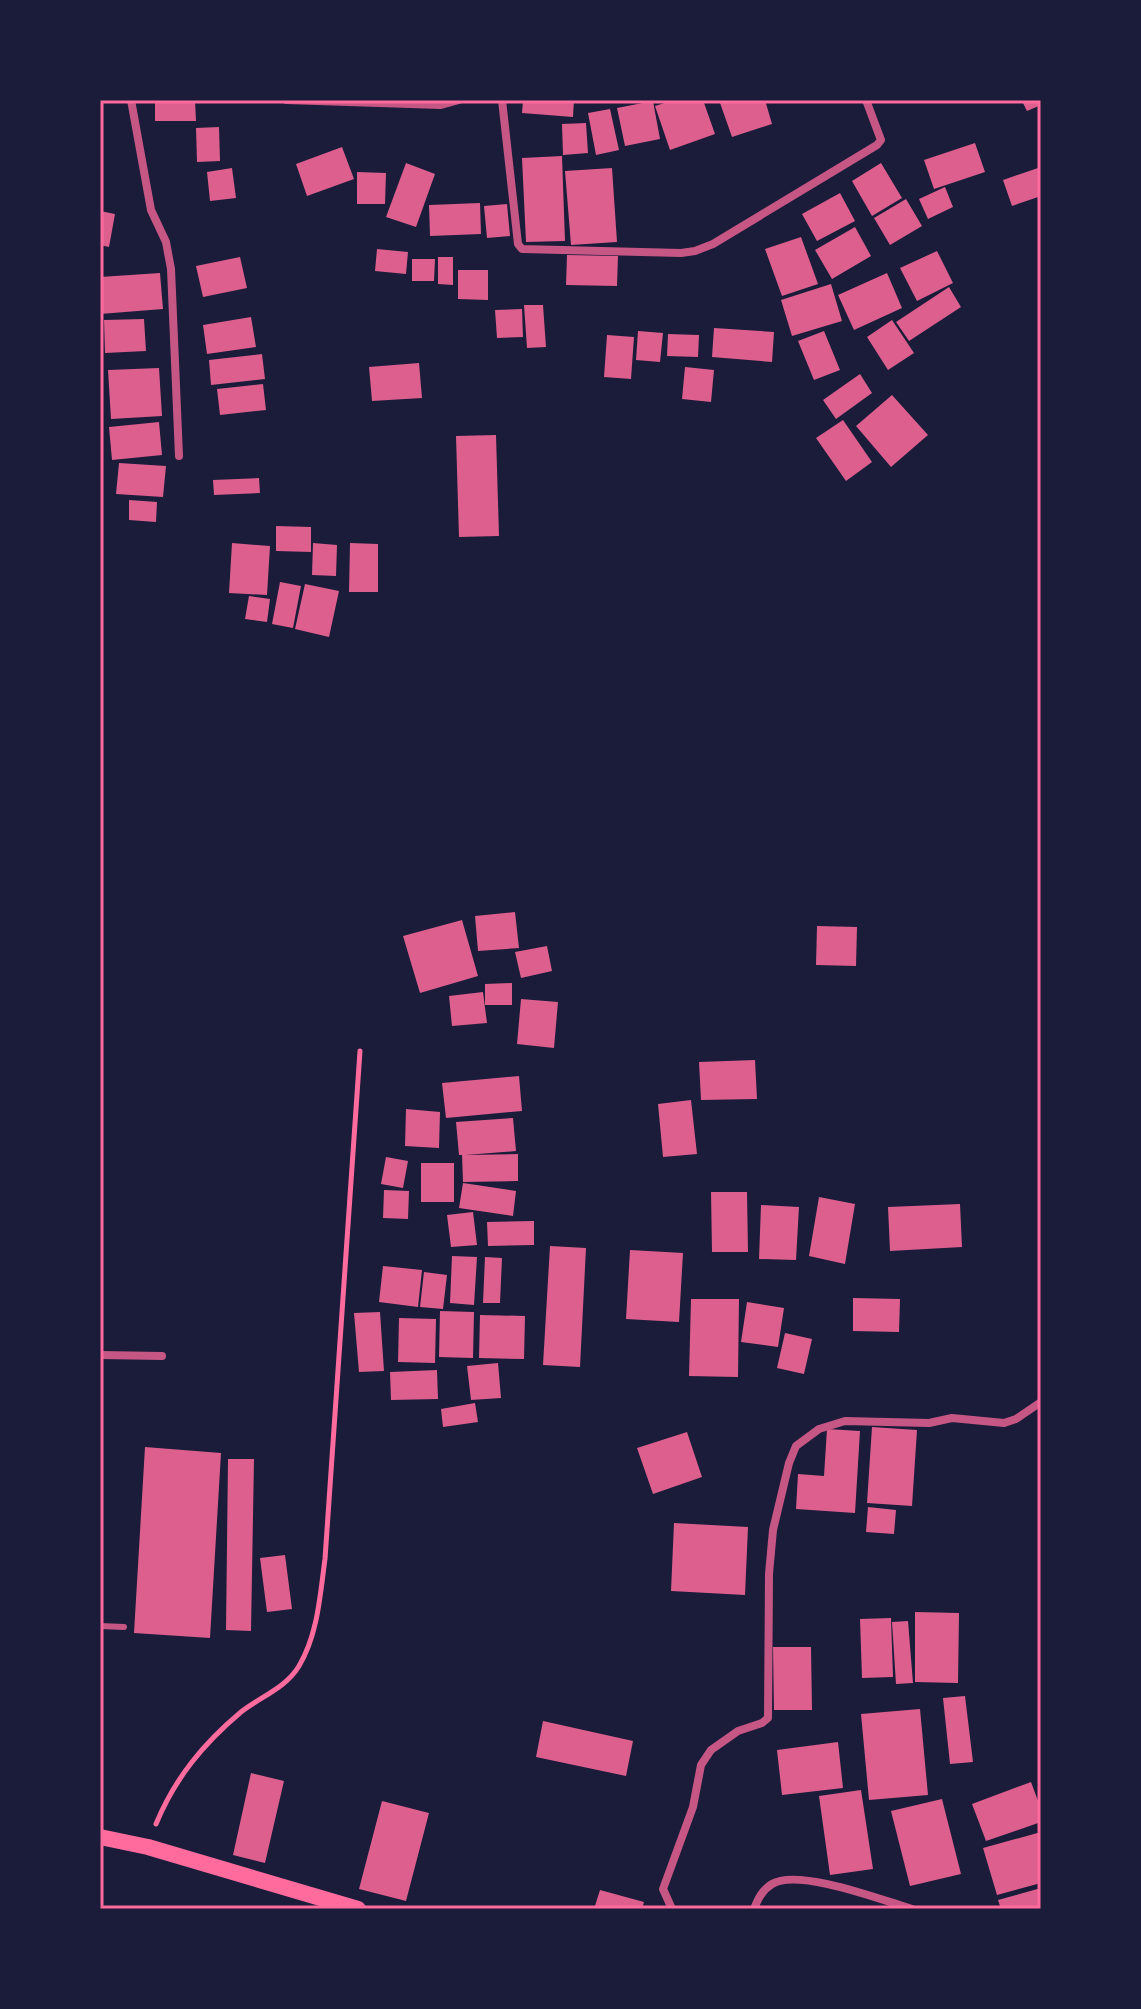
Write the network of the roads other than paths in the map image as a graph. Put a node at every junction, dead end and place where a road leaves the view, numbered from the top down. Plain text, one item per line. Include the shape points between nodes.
1 (131, 100) edge
2 (286, 100) edge
3 (459, 100) edge
4 (502, 100) edge
5 (866, 100) edge
6 (179, 456) dead end
7 (100, 1355) edge
8 (162, 1356) dead end
9 (1041, 1402) edge
10 (100, 1626) edge
11 (124, 1627) dead end
12 (100, 1837) edge
13 (358, 1909) edge
14 (672, 1909) edge
15 (754, 1909) edge
16 (912, 1909) edge

1 - 6 street via 151,210 171,269
2 - 3 street via 441,105
4 - 5 street via 522,249 681,253 713,244 877,145 881,140
7 - 8 street
9 - 14 street via 1004,1423 952,1418 929,1423 845,1421 819,1429 796,1446 770,1559 768,1718 738,1731 711,1750 701,1765 693,1807 663,1889
10 - 11 lane
12 - 13 main road
15 - 16 street via 767,1887 784,1880 817,1881

